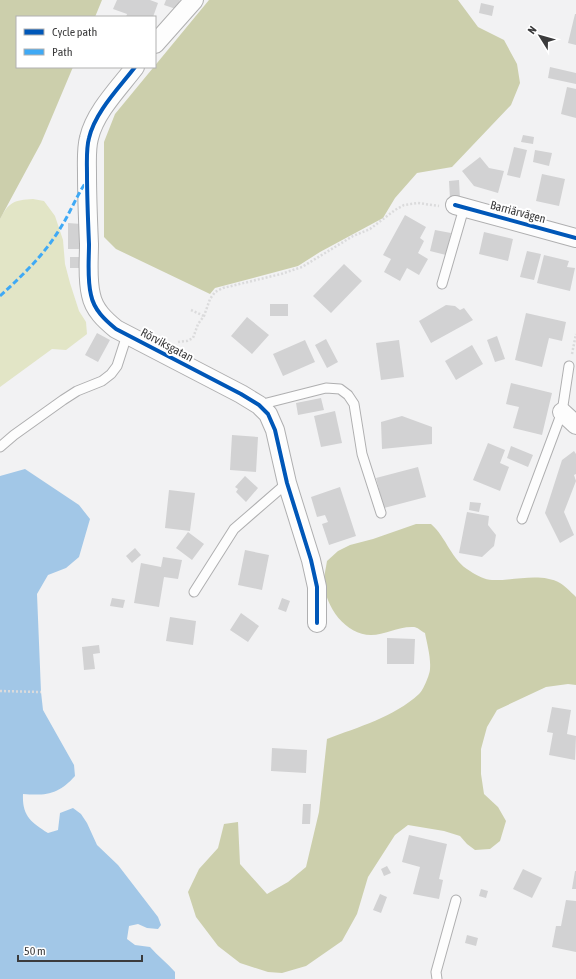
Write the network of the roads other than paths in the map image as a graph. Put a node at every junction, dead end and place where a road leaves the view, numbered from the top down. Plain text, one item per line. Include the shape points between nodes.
1 (194, 0) edge
2 (156, 43) edge
3 (134, 68) edge
4 (460, 206) joint
5 (576, 238) edge
6 (442, 284) dead end
7 (127, 335) junction
8 (569, 366) road end
9 (259, 404) junction
10 (562, 412) junction
11 (576, 425) edge
12 (0, 447) edge
13 (287, 483) junction
14 (381, 513) dead end
15 (522, 519) dead end
16 (194, 592) dead end
17 (317, 623) dead end
18 (456, 900) dead end
19 (437, 979) edge

1 - 2 street
3 - 7 street, Rörviksgatan via 94,123 88,138 87,155 91,295 96,309 107,322
4 - 5 street, Barriärvägen
4 - 6 lane
7 - 9 street, Rörviksgatan
7 - 12 lane via 117,366 111,374 63,400
8 - 10 lane
9 - 13 street, Rörviksgatan via 268,414 275,430
9 - 14 lane via 326,388 340,389 348,395 354,404 362,454
10 - 11 street
10 - 15 lane
13 - 16 lane via 234,529
13 - 17 street, Rörviksgatan via 318,587
18 - 19 lane via 436,972

